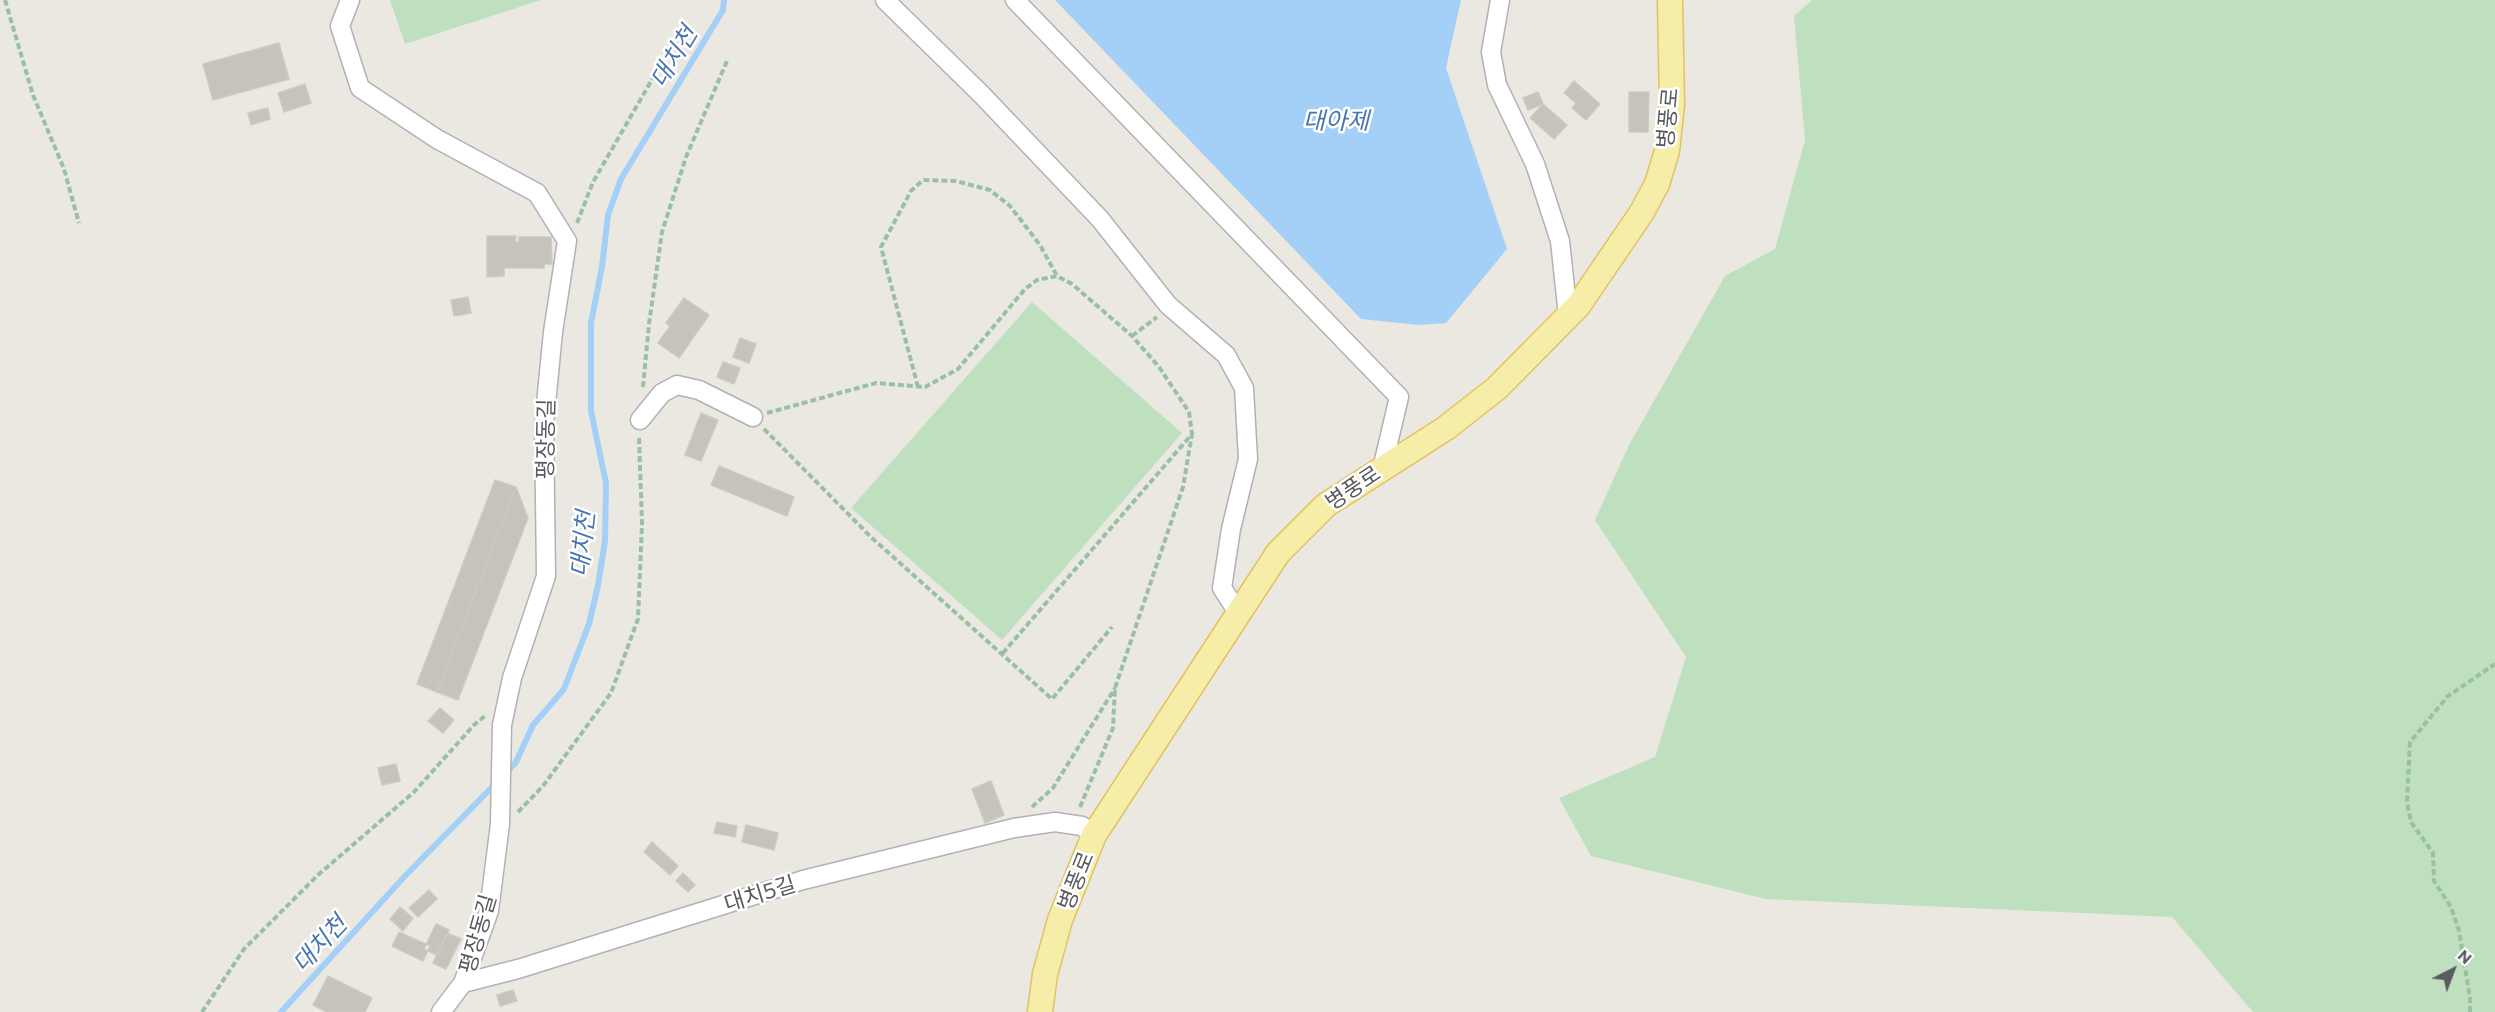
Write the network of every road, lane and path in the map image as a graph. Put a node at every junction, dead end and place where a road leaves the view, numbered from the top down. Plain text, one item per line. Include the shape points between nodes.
1 (4, 0) edge
2 (350, 0) edge
3 (885, 0) edge
4 (1015, 0) edge
5 (1500, 0) edge
6 (1670, 0) edge
7 (680, 31) dead end
8 (727, 61) dead end
9 (79, 223) dead end
10 (567, 241) junction
11 (1057, 276) junction
12 (1168, 305) junction
13 (1568, 316) junction
14 (1132, 336) junction
15 (918, 387) junction
16 (643, 388) dead end
17 (753, 417) junction
18 (640, 420) joint
19 (1192, 434) junction
20 (1382, 469) junction
21 (1239, 614) junction
22 (1112, 627) dead end
23 (1002, 654) junction
24 (2495, 664) edge
25 (1115, 688) junction
26 (507, 699) junction
27 (1072, 824) junction
28 (499, 828) junction
29 (1007, 830) junction
30 (1094, 835) junction
31 (463, 983) junction
32 (202, 1012) edge
33 (441, 1012) edge
34 (1040, 1012) edge
35 (2470, 1012) edge

1 - 9 path
2 - 10 street via 340,26 360,88 437,139 537,193
3 - 12 street via 1100,219
4 - 20 street via 1399,397
5 - 13 street via 1491,52 1497,85 1535,164 1560,241
6 - 13 main road, 병풍로 via 1672,104 1667,151 1657,184 1603,272
7 - 10 path via 593,182
8 - 16 path via 686,158 662,232
10 - 26 street, 평장동길 via 544,424 546,576
11 - 14 path via 1072,284
11 - 15 path via 1037,280 1025,288 958,369
11 - 15 path via 1040,245 1010,206 990,190 956,181 923,180 911,191 881,248
12 - 14 path
12 - 21 street via 1226,355 1244,388 1248,459 1230,529 1222,588
13 - 20 main road, 병풍로 via 1497,388 1446,428
14 - 19 path via 1189,412
15 - 17 path via 876,383
17 - 18 street via 699,390 677,385 662,393
17 - 23 path via 871,537
18 - 28 path via 642,524 638,619 611,693 543,786
19 - 23 path
19 - 25 path via 1183,487
20 - 21 main road, 병풍로 via 1326,505 1305,524 1278,553
21 - 30 main road, 병풍로
22 - 23 path via 1052,699
24 - 35 path via 2448,696 2410,742 2407,802 2411,822 2433,853 2434,881 2451,907 2459,931
25 - 27 path via 1113,728
25 - 29 path via 1053,788
26 - 28 street, 평장동길 via 502,730
26 - 32 path via 474,725 414,792 318,875 244,949
27 - 29 street, 대치5길 via 1055,822
27 - 30 street, 대치5길
28 - 31 street, 평장동길 via 489,911
29 - 31 street, 대치5길 via 803,880
30 - 34 main road, 병풍로 via 1060,920
31 - 33 street

